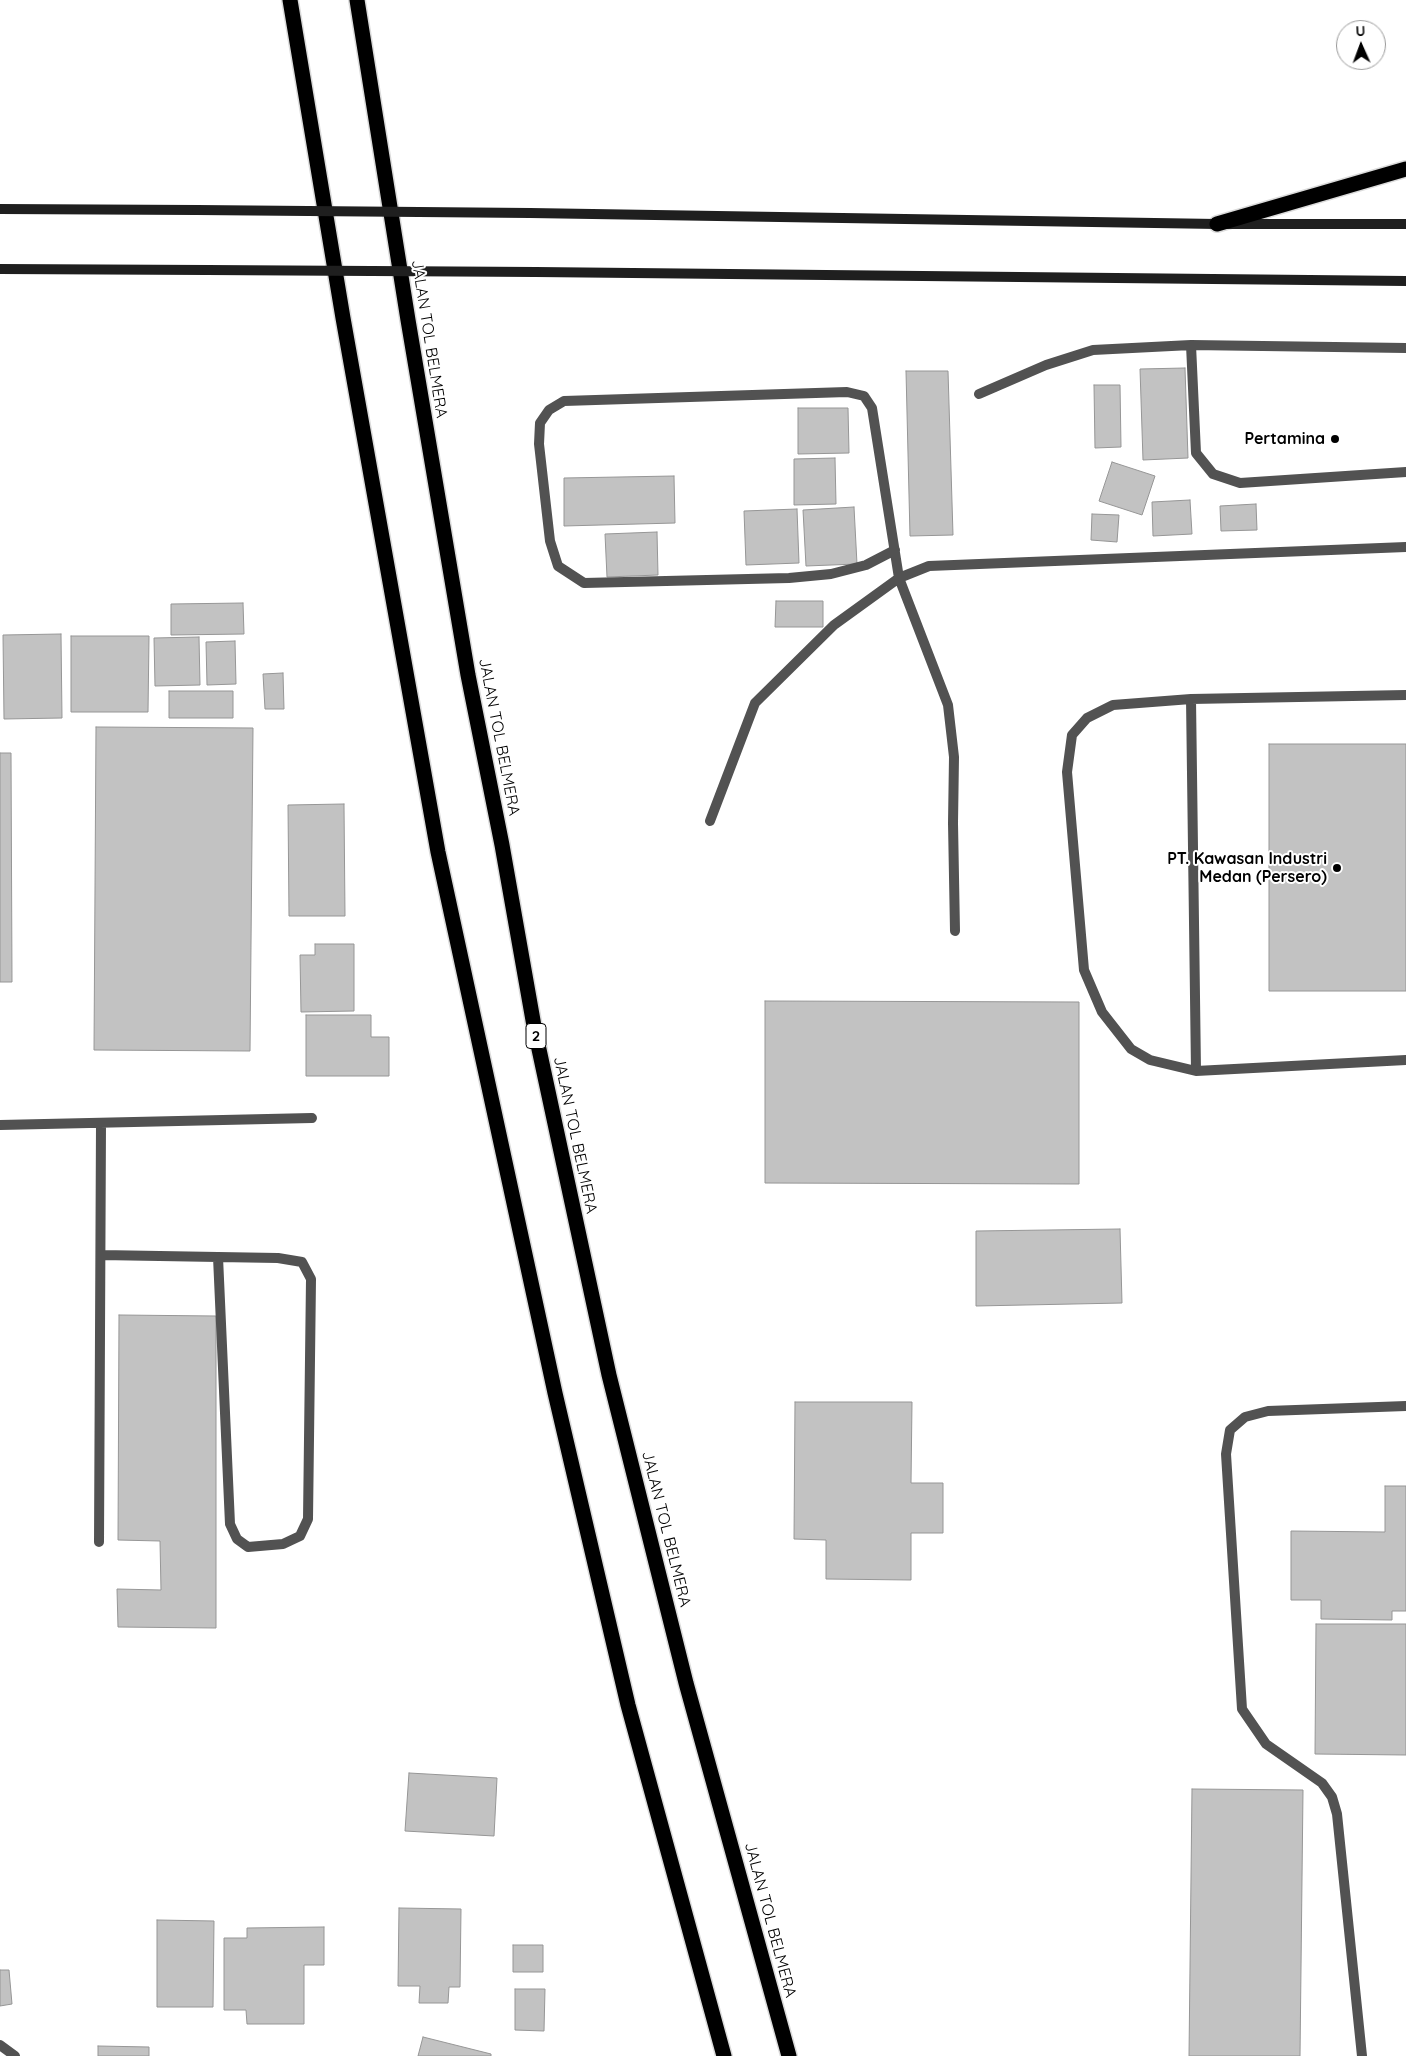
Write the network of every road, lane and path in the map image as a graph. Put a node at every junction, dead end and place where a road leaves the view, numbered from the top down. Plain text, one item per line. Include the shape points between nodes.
1 (290, 0) edge
2 (357, 0) edge
3 (1406, 168) edge
4 (0, 209) edge
5 (1217, 224) junction
6 (1406, 224) edge
7 (0, 269) edge
8 (1406, 281) edge
9 (1191, 345) junction
10 (1406, 348) edge
11 (979, 394) dead end
12 (1406, 472) edge
13 (1406, 547) edge
14 (895, 550) junction
15 (899, 578) junction
16 (1406, 695) edge
17 (1190, 699) junction
18 (710, 822) dead end
19 (955, 931) dead end
20 (1406, 1060) edge
21 (1196, 1070) junction
22 (312, 1118) dead end
23 (101, 1124) junction
24 (0, 1125) edge
25 (101, 1255) junction
26 (218, 1257) junction
27 (1406, 1406) edge
28 (99, 1542) dead end
29 (0, 2045) edge
30 (15, 2056) edge
31 (724, 2056) edge
32 (789, 2056) edge
33 (1362, 2056) edge

1 - 31 highway via 440,862 555,1393 626,1696
2 - 32 highway, JALAN TOL BELMERA / 2 via 466,665 534,1026 612,1384 686,1683
3 - 5 highway
4 - 5 street, bridge via 530,213
5 - 6 street
7 - 8 street, bridge
9 - 10 street
9 - 11 street via 1093,350 1046,365
9 - 12 street via 1196,453 1214,474 1240,483
13 - 15 street via 929,566
14 - 14 street via 866,565 832,574 584,583 558,566 550,541 539,444 540,423 549,410 564,401 847,392 864,396 872,408
14 - 15 street
15 - 18 street via 834,625 755,703
15 - 19 street via 948,705 954,757
16 - 17 street
17 - 21 street
17 - 21 street via 1113,705 1086,718 1072,735 1068,772 1084,970 1102,1012 1131,1049 1150,1060
20 - 21 street
22 - 23 street
23 - 24 street
23 - 25 street
25 - 26 street
25 - 28 street
26 - 26 street via 278,1258 302,1262 311,1279 308,1519 300,1536 283,1544 248,1547 237,1539 230,1524
27 - 33 street via 1268,1411 1245,1417 1230,1430 1226,1454 1242,1710 1266,1744 1322,1783 1332,1797 1337,1814
29 - 30 street

